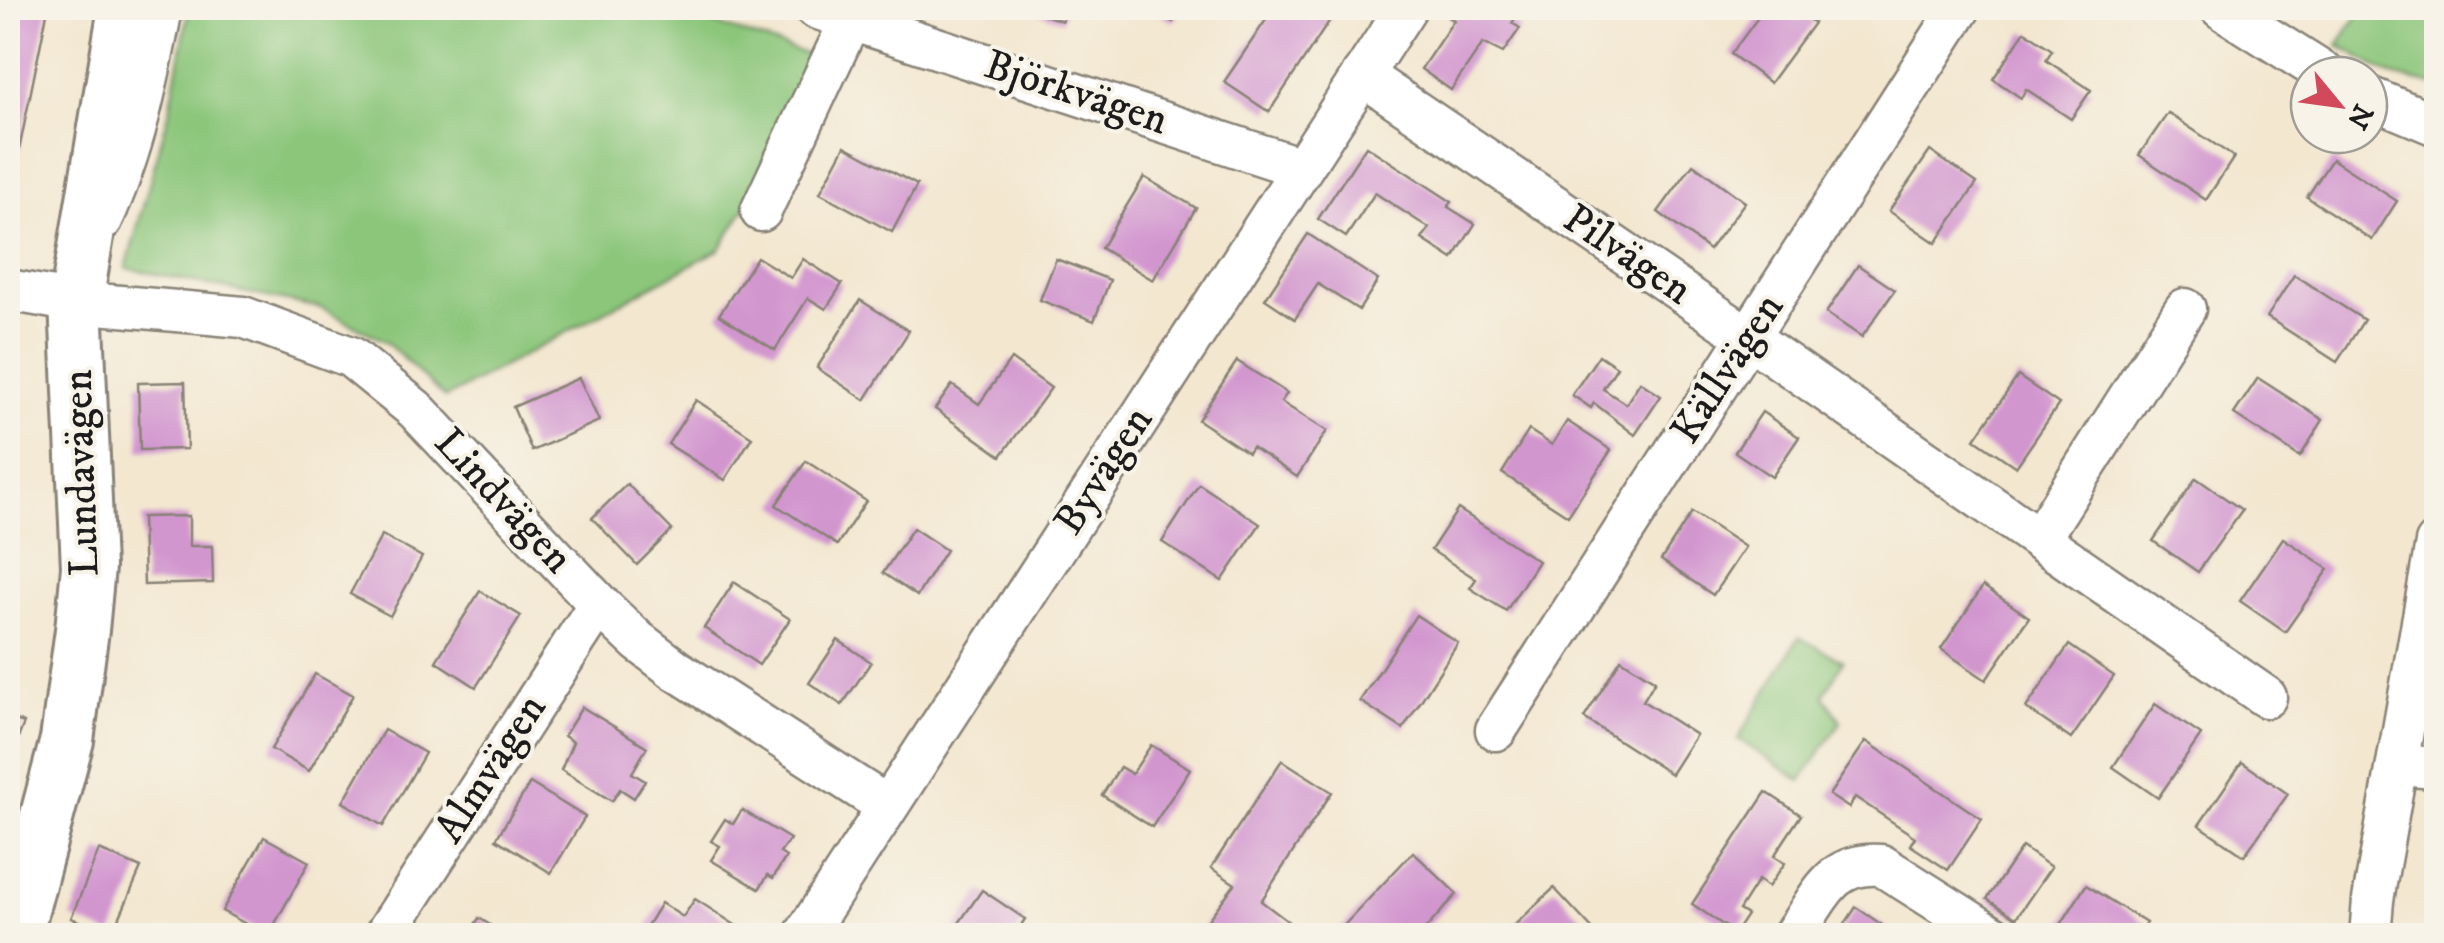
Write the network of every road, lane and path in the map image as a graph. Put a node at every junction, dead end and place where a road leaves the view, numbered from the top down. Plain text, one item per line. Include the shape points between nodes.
1 (125, 8) edge
2 (162, 8) edge
3 (1406, 8) edge
4 (1960, 8) edge
5 (2221, 8) edge
6 (833, 13) edge
7 (2295, 55) edge
8 (1362, 75) junction
9 (2389, 105) edge
10 (2436, 125) edge
11 (1301, 168) junction
12 (761, 211) dead end
13 (78, 286) junction
14 (8, 290) edge
15 (2184, 309) dead end
16 (1748, 337) junction
17 (2039, 539) junction
18 (2436, 544) edge
19 (599, 604) junction
20 (2266, 697) dead end
21 (1496, 730) dead end
22 (2418, 766) edge
23 (887, 806) junction
24 (811, 933) edge
25 (15, 936) edge
26 (384, 936) edge
27 (1793, 936) edge
28 (1993, 936) edge
29 (2370, 936) edge

1 - 13 main road, Lundavägen
2 - 13 street via 124,174
3 - 8 street, Byvägen
4 - 16 street, Källvägen
5 - 7 street
6 - 11 street, Björkvägen
6 - 12 street, Björkvägen
8 - 11 street, Byvägen
8 - 16 street, Pilvägen
9 - 10 street
11 - 23 street, Byvägen
13 - 14 street, Lindvägen
13 - 19 street, Lindvägen via 244,318 351,357 416,410
13 - 25 main road, Lundavägen via 88,567 66,740
15 - 17 street
16 - 17 street, Pilvägen
16 - 21 street, Källvägen
17 - 20 street, Pilvägen
18 - 22 street
19 - 23 street, Lindvägen via 676,670
19 - 26 street, Almvägen
22 - 29 street via 2373,900
23 - 24 street, Byvägen
27 - 28 street via 1838,872 1860,863 1881,865

